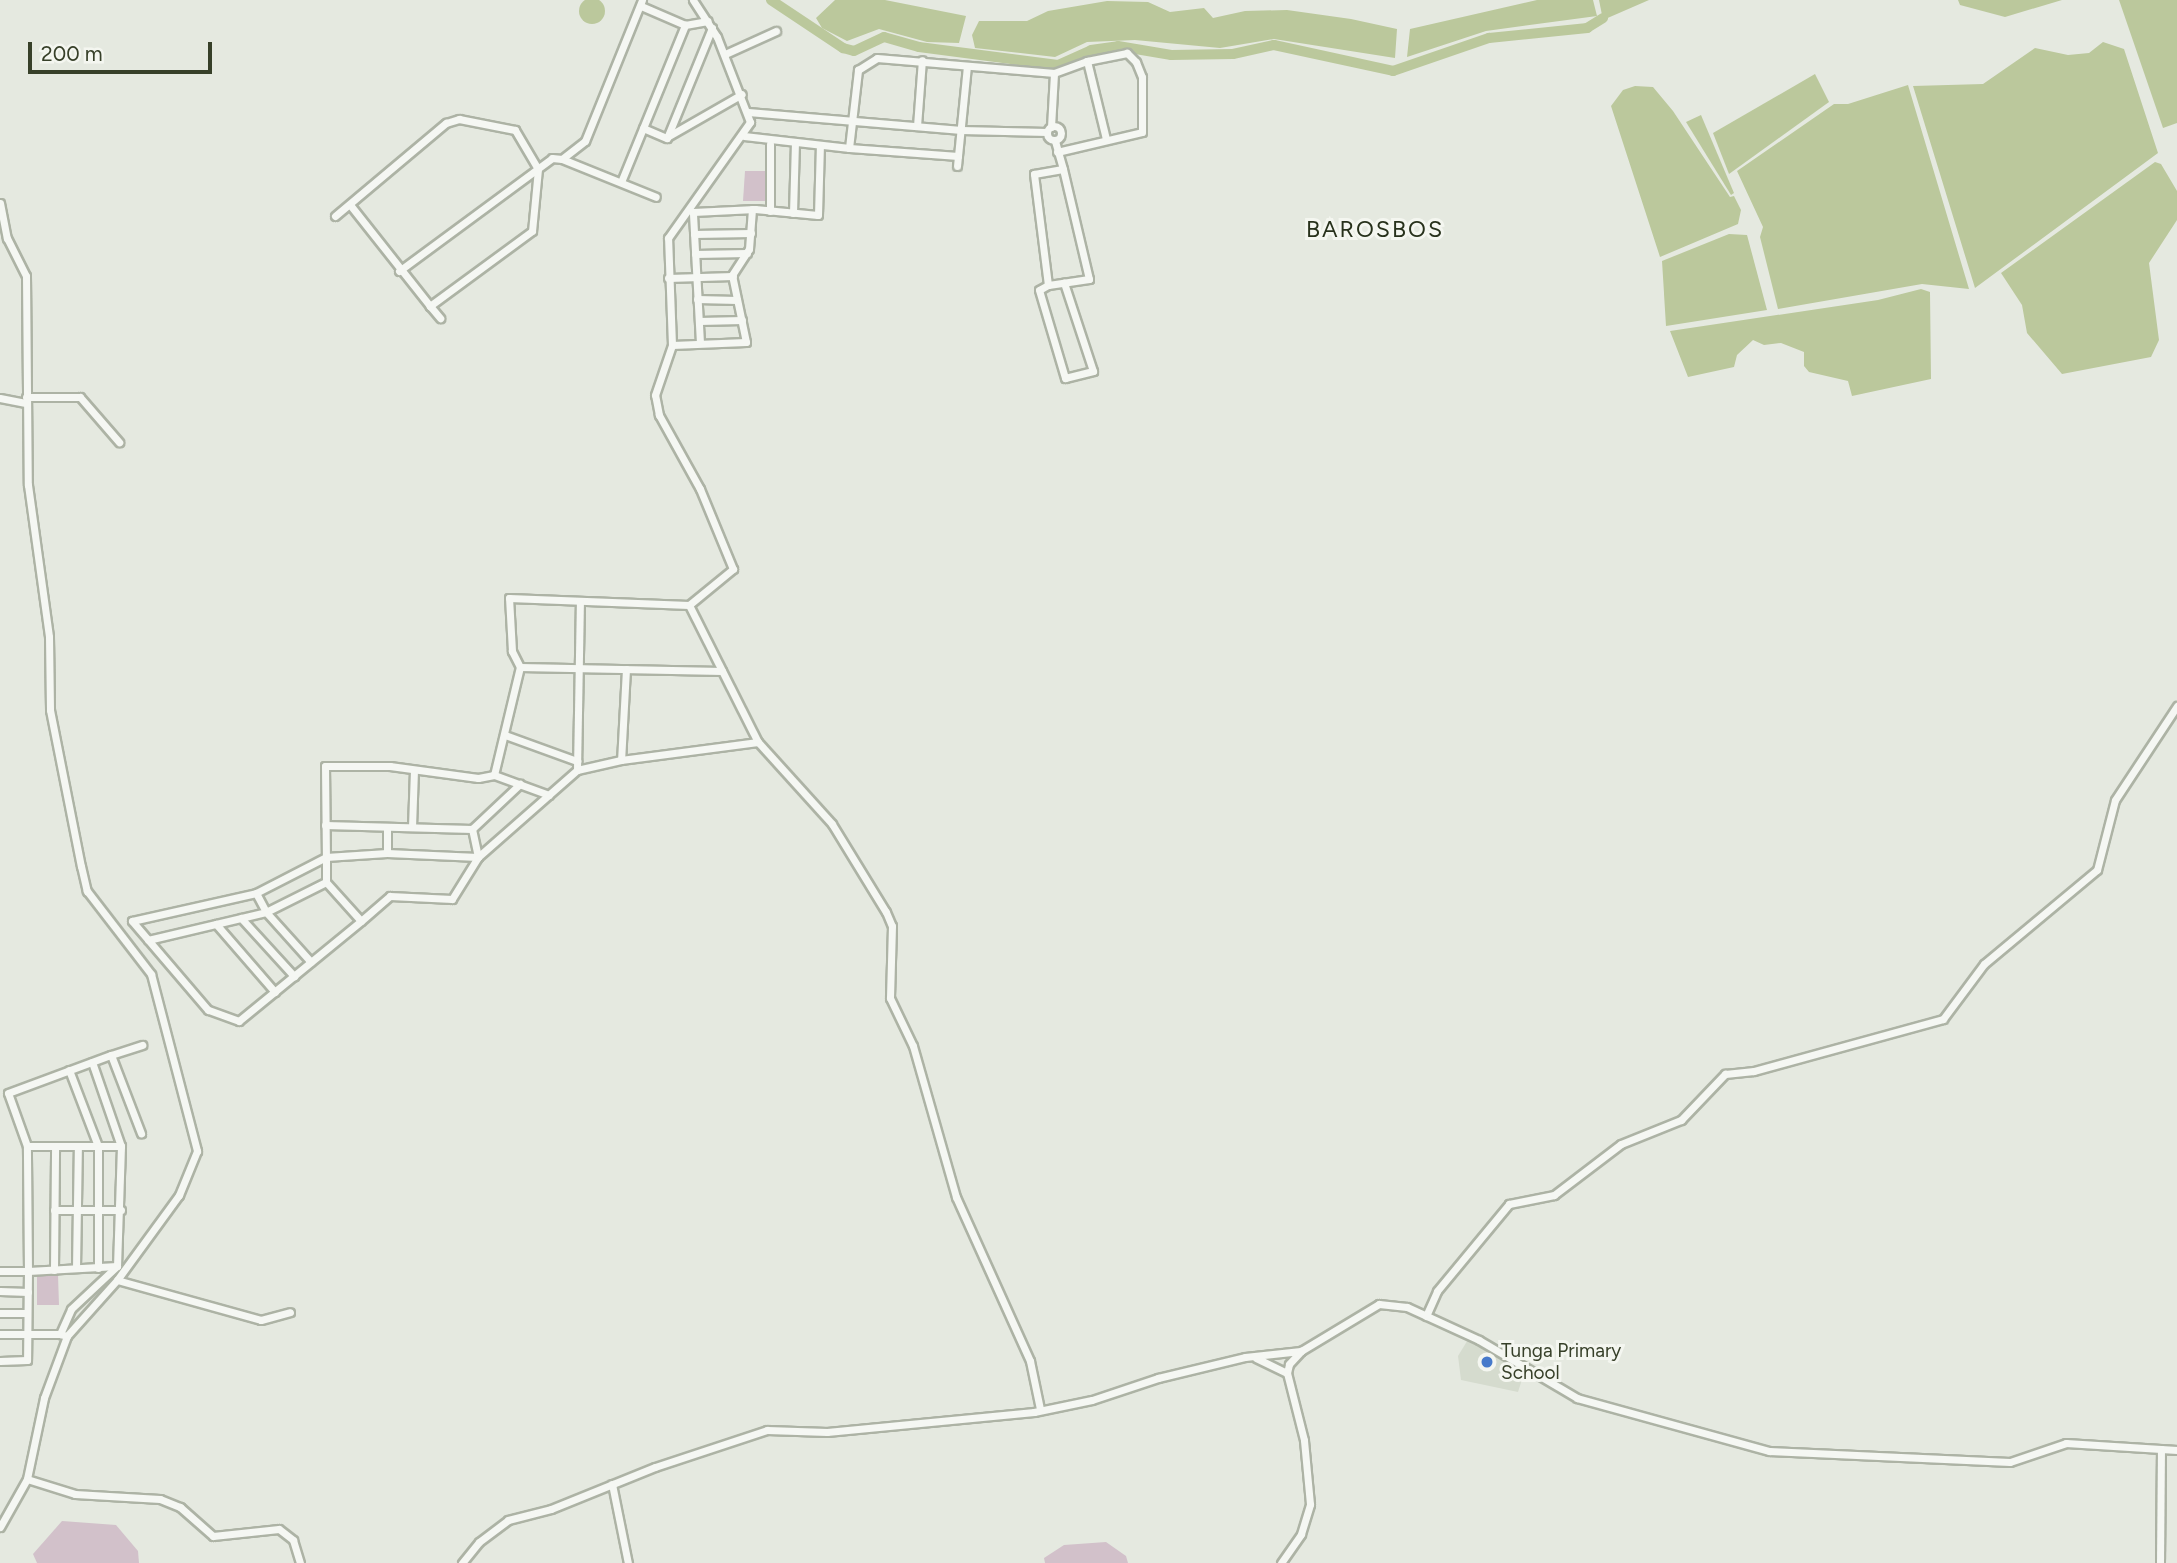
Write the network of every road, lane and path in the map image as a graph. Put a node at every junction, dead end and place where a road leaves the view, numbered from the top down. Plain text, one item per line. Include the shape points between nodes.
1 (693, 0) edge
2 (641, 3) edge
3 (710, 24) junction
4 (685, 26) junction
5 (776, 31) dead end
6 (725, 54) junction
7 (922, 60) junction
8 (1087, 61) junction
9 (967, 66) junction
10 (1054, 73) junction
11 (742, 94) junction
12 (748, 111) junction
13 (851, 122) junction
14 (917, 126) junction
15 (643, 128) junction
16 (961, 130) junction
17 (1049, 130) junction
18 (744, 136) junction
19 (667, 138) junction
20 (1106, 139) junction
21 (1055, 141) junction
22 (795, 142) junction
23 (770, 144) dead end
24 (820, 145) junction
25 (849, 148) junction
26 (1058, 152) junction
27 (958, 156) junction
28 (562, 159) junction
29 (957, 166) dead end
30 (538, 169) junction
31 (1063, 169) junction
32 (621, 182) junction
33 (656, 197) dead end
34 (0, 203) edge
35 (351, 206) junction
36 (752, 209) junction
37 (770, 211) junction
38 (793, 213) junction
39 (335, 216) dead end
40 (751, 233) junction
41 (694, 234) junction
42 (747, 253) junction
43 (695, 254) junction
44 (399, 271) junction
45 (733, 276) junction
46 (696, 277) junction
47 (668, 278) junction
48 (1064, 283) junction
49 (1048, 285) junction
50 (697, 299) junction
51 (737, 300) junction
52 (430, 306) junction
53 (440, 318) dead end
54 (741, 320) junction
55 (699, 321) junction
56 (700, 343) junction
57 (672, 345) junction
58 (0, 398) edge
59 (26, 400) junction
60 (119, 442) dead end
61 (580, 601) junction
62 (690, 605) junction
63 (520, 667) junction
64 (579, 667) junction
65 (626, 669) junction
66 (722, 671) junction
67 (2177, 706) edge
68 (505, 735) junction
69 (758, 742) junction
70 (621, 760) junction
71 (577, 761) junction
72 (577, 770) junction
73 (414, 771) junction
74 (494, 775) junction
75 (520, 784) junction
76 (549, 795) junction
77 (325, 825) junction
78 (387, 827) junction
79 (412, 827) junction
80 (472, 829) junction
81 (387, 853) junction
82 (326, 857) junction
83 (478, 857) junction
84 (326, 882) junction
85 (256, 893) junction
86 (266, 912) junction
87 (241, 918) junction
88 (132, 921) junction
89 (362, 921) junction
90 (216, 924) junction
91 (115, 926) junction
92 (148, 940) junction
93 (311, 962) junction
94 (294, 976) junction
95 (275, 992) junction
96 (142, 1045) dead end
97 (111, 1055) junction
98 (92, 1062) junction
99 (69, 1070) junction
100 (141, 1133) dead end
101 (27, 1146) junction
102 (55, 1146) junction
103 (78, 1146) junction
104 (98, 1146) junction
105 (121, 1146) junction
106 (54, 1210) junction
107 (77, 1210) junction
108 (98, 1210) junction
109 (121, 1210) junction
110 (117, 1266) junction
111 (76, 1268) junction
112 (98, 1268) junction
113 (28, 1270) junction
114 (54, 1270) junction
115 (0, 1272) edge
116 (117, 1280) junction
117 (0, 1292) edge
118 (28, 1292) junction
119 (290, 1312) dead end
120 (0, 1313) edge
121 (27, 1313) junction
122 (1426, 1316) junction
123 (27, 1333) junction
124 (0, 1334) edge
125 (64, 1335) junction
126 (1301, 1351) junction
127 (1245, 1357) junction
128 (0, 1361) edge
129 (1287, 1373) junction
130 (1040, 1409) junction
131 (2161, 1449) junction
132 (2177, 1450) edge
133 (27, 1479) junction
134 (612, 1484) junction
135 (0, 1527) edge
136 (300, 1563) edge
137 (462, 1563) edge
138 (628, 1563) edge
139 (1281, 1563) edge
140 (2160, 1563) edge

1 - 3 street
2 - 4 street
2 - 28 street via 585,141
3 - 4 street
3 - 6 street
3 - 19 street
4 - 15 street
5 - 6 street
6 - 11 street
7 - 9 street
7 - 13 street via 877,58 858,70
7 - 14 street
8 - 10 street
8 - 20 street
8 - 20 street via 1128,53 1142,77 1142,132
9 - 10 street
9 - 16 street
10 - 17 street
11 - 12 street
11 - 19 street
12 - 13 street
12 - 18 street via 750,122
13 - 14 street
13 - 25 street
14 - 16 street
15 - 19 street
15 - 32 street
16 - 17 street
16 - 27 street
17 - 21 street
17 - 21 street via 1061,132
18 - 22 street
18 - 47 street via 668,237
20 - 26 street
21 - 26 street
22 - 24 street
22 - 38 street
23 - 37 street
24 - 25 street
24 - 38 street via 818,215
25 - 27 street
26 - 31 street
27 - 29 street
28 - 30 street via 552,158
28 - 32 street
30 - 35 street via 515,130 459,119 446,123
30 - 44 street
30 - 52 street via 532,231
31 - 48 street via 1089,279
31 - 49 street via 1034,174
32 - 33 street
34 - 59 street via 7,238 26,276
35 - 39 street
35 - 44 street
36 - 37 street
36 - 40 street
36 - 41 street via 693,212
37 - 38 street
40 - 41 street
40 - 42 street
41 - 43 street
42 - 43 street
42 - 45 street
43 - 46 street
44 - 52 street
45 - 46 street
45 - 51 street
46 - 47 street
46 - 50 street
47 - 57 street
48 - 49 street
48 - 49 street via 1093,371 1065,378 1039,290
50 - 51 street
50 - 55 street
51 - 54 street
52 - 53 street
54 - 55 street
54 - 56 street via 746,341
55 - 56 street
56 - 57 street
57 - 62 street via 655,395 659,415 700,489 733,569
58 - 59 street
59 - 60 street via 80,397
59 - 91 street via 28,485 49,637 50,710 87,891
61 - 62 street
61 - 63 street via 509,598 512,651
61 - 64 street
62 - 66 street
63 - 64 street
63 - 68 street
64 - 65 street
64 - 71 street
65 - 66 street
65 - 70 street
66 - 69 street
67 - 122 street via 2115,800 2097,870 1984,964 1943,1019 1768,1068 1725,1074 1681,1120 1621,1144 1554,1195 1509,1205 1437,1291
68 - 71 street
68 - 74 street
69 - 70 street
69 - 130 street via 832,824 892,926 890,998 913,1046 956,1197 1030,1361
70 - 72 street
71 - 72 street
72 - 76 street
73 - 74 street via 478,778
73 - 77 street via 390,766 325,766
73 - 79 street
74 - 75 street
75 - 76 street
75 - 80 street
76 - 83 street
77 - 78 street
77 - 82 street
78 - 79 street
78 - 81 street
79 - 80 street
80 - 83 street
81 - 82 street
81 - 83 street
82 - 84 street
82 - 85 street
83 - 89 street via 452,899 390,896
84 - 86 street
84 - 89 street
85 - 86 street
85 - 88 street
86 - 87 street
86 - 93 street
87 - 90 street
87 - 94 street
88 - 91 street
88 - 92 street
89 - 93 street
90 - 92 street
90 - 95 street
91 - 116 street via 151,974 197,1151 179,1195
92 - 95 street via 208,1010 239,1021
93 - 94 street
94 - 95 street
96 - 97 street
97 - 98 street
97 - 100 street
98 - 99 street
98 - 105 street
99 - 101 street via 8,1093
99 - 104 street
101 - 102 street
101 - 113 street
102 - 103 street
102 - 106 street
103 - 104 street
103 - 107 street
104 - 105 street
104 - 108 street
105 - 109 street
106 - 107 street
106 - 114 street
107 - 108 street
107 - 111 street
108 - 109 street
108 - 112 street
109 - 110 street
110 - 112 street
110 - 125 street via 71,1309
111 - 112 street
111 - 114 street
113 - 114 street
113 - 115 street
113 - 118 street
116 - 119 street via 261,1320
116 - 125 street
117 - 118 street
118 - 121 street
120 - 121 street
121 - 123 street
122 - 126 street via 1395,1303 1379,1304
122 - 131 street via 1522,1363 1577,1398 1779,1452 2010,1462 2066,1443
123 - 124 street
123 - 125 street
123 - 128 street via 27,1360
125 - 133 street via 44,1398
126 - 127 street
126 - 129 street
127 - 129 street via 1266,1359
127 - 130 street via 1092,1400
129 - 139 street via 1310,1490 1301,1534
130 - 134 street via 827,1432 767,1430
131 - 132 street
131 - 140 street
133 - 135 street
133 - 136 street via 75,1494 160,1499 180,1507 212,1536 279,1529 293,1540
134 - 137 street via 496,1526
134 - 138 street

